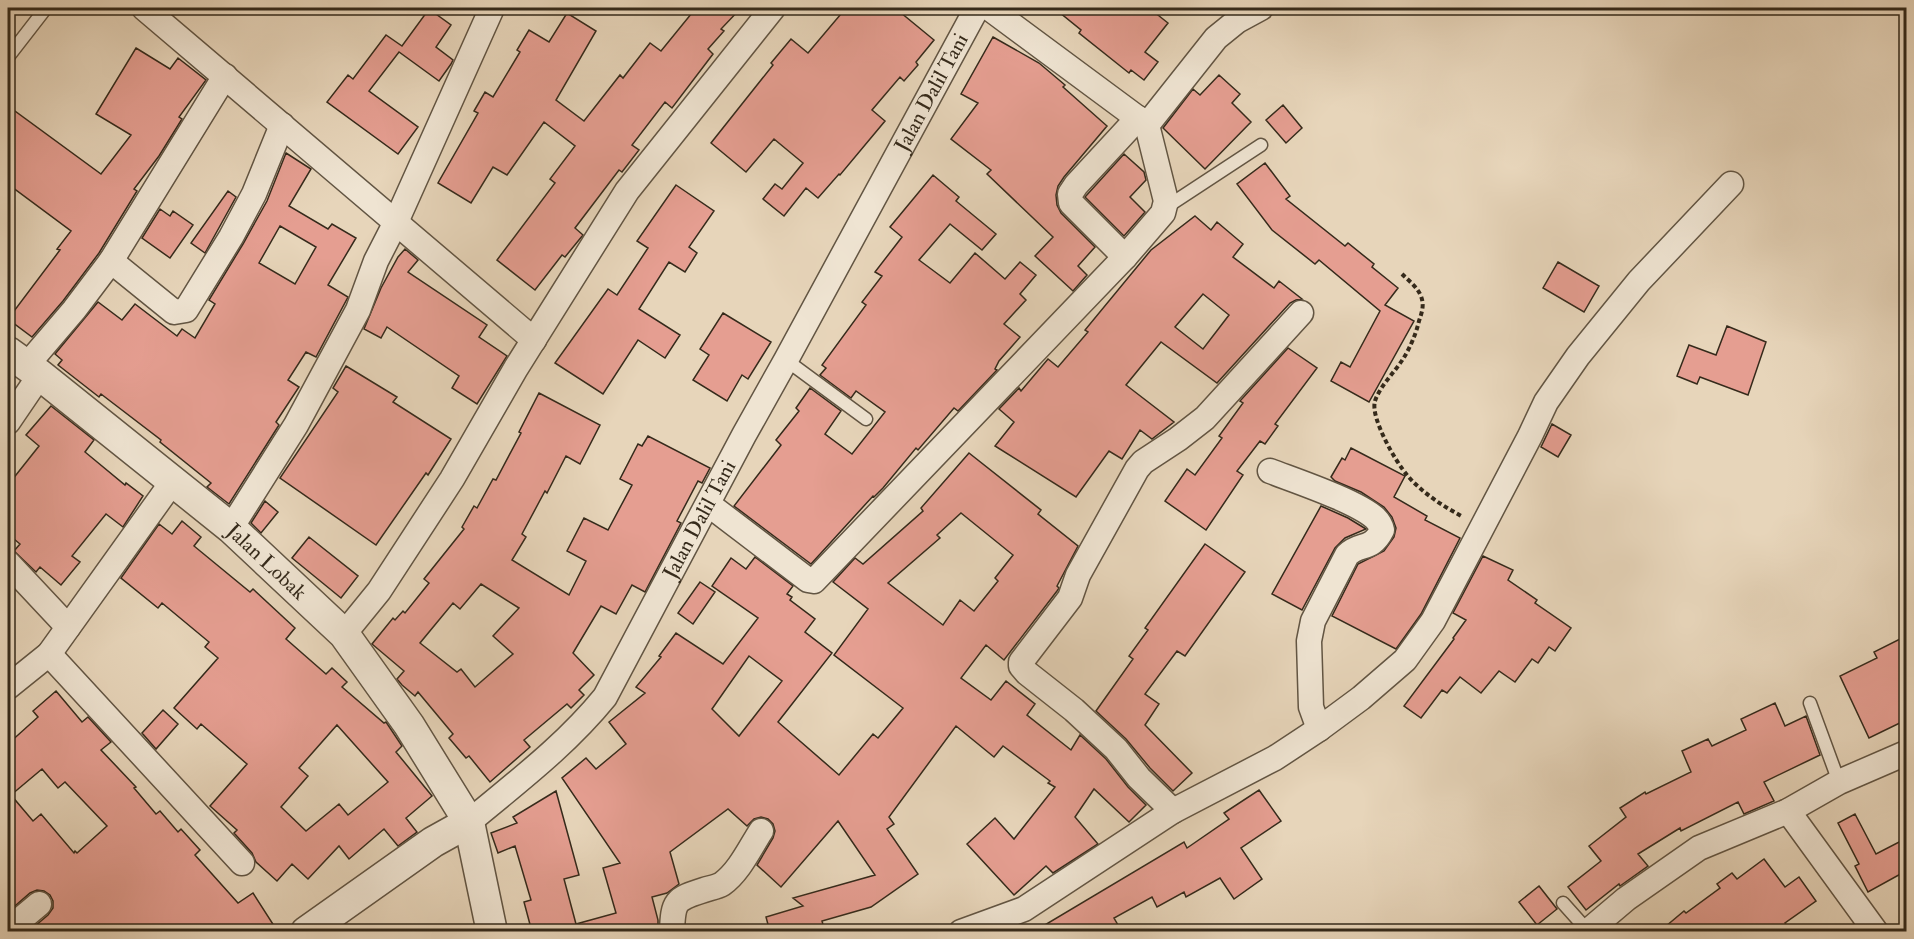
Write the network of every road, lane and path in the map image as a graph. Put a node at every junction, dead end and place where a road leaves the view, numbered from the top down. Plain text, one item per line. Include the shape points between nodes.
1 (45, 8) edge
2 (144, 8) edge
3 (492, 8) edge
4 (772, 8) edge
5 (977, 8) edge
6 (989, 8) edge
7 (1261, 8) edge
8 (8, 57) edge
9 (225, 76) junction
10 (1142, 121) junction
11 (282, 125) junction
12 (1261, 145) dead end
13 (1731, 184) dead end
14 (1165, 208) junction
15 (396, 222) junction
16 (1125, 257) junction
17 (111, 261) junction
18 (1402, 274) dead end
19 (1301, 313) dead end
20 (534, 339) junction
21 (786, 360) junction
22 (25, 364) edge
23 (866, 419) dead end
24 (8, 422) edge
25 (1270, 471) dead end
26 (173, 481) junction
27 (708, 504) junction
28 (1482, 527) junction
29 (231, 528) junction
30 (8, 563) edge
31 (68, 627) junction
32 (344, 634) junction
33 (49, 654) junction
34 (8, 687) edge
35 (1810, 703) dead end
36 (1319, 729) junction
37 (1906, 753) edge
38 (1839, 782) junction
39 (1788, 811) junction
40 (1173, 812) junction
41 (470, 822) junction
42 (760, 831) dead end
43 (242, 863) dead end
44 (1563, 903) dead end
45 (39, 904) dead end
46 (1598, 928) edge
47 (8, 930) edge
48 (306, 932) edge
49 (492, 932) edge
50 (672, 932) edge
51 (961, 932) edge
52 (1876, 932) edge

1 - 8 lane
2 - 9 street
3 - 15 street
4 - 20 street via 627,191
5 - 21 street, Jalan Dalil Tani
6 - 10 street
7 - 10 street via 1216,38
9 - 11 street
9 - 17 street
10 - 14 street
10 - 16 street via 1070,194 1071,203
11 - 15 street
11 - 17 street via 254,194 186,310 174,312
12 - 14 lane
13 - 28 street via 1639,281 1578,356 1546,402
14 - 16 street
15 - 20 street
15 - 29 street via 358,310 296,425
16 - 27 street via 814,581
17 - 22 street via 74,310
18 - 28 path via 1417,288 1422,312 1404,357 1375,401 1377,425 1407,475 1439,504
19 - 40 street via 1205,418 1137,469 1078,575 1070,598 1021,662 1027,673 1116,749
20 - 32 street via 446,489 379,591
21 - 23 lane
21 - 27 street, Jalan Dalil Tani
22 - 24 street
22 - 26 street, Jalan Lobak
25 - 36 street via 1374,516 1382,530 1370,545 1347,555 1313,621 1309,641 1310,698
26 - 29 street, Jalan Lobak
26 - 31 street
27 - 41 street, Jalan Dalil Tani via 605,697 584,724
28 - 36 street via 1433,621 1405,660
29 - 32 street, Jalan Lobak
30 - 31 street
31 - 33 street
32 - 41 street, Jalan Lobak via 409,725
33 - 34 street
33 - 43 street
35 - 38 lane
36 - 40 street via 1275,758
37 - 38 street
38 - 39 street
39 - 46 street via 1699,848 1626,899
39 - 52 street
40 - 51 street via 1024,909
41 - 48 street, Jalan Dalil Tani via 408,859
41 - 49 street
42 - 50 street via 733,874 720,885 676,902
44 - 46 lane
45 - 47 street

